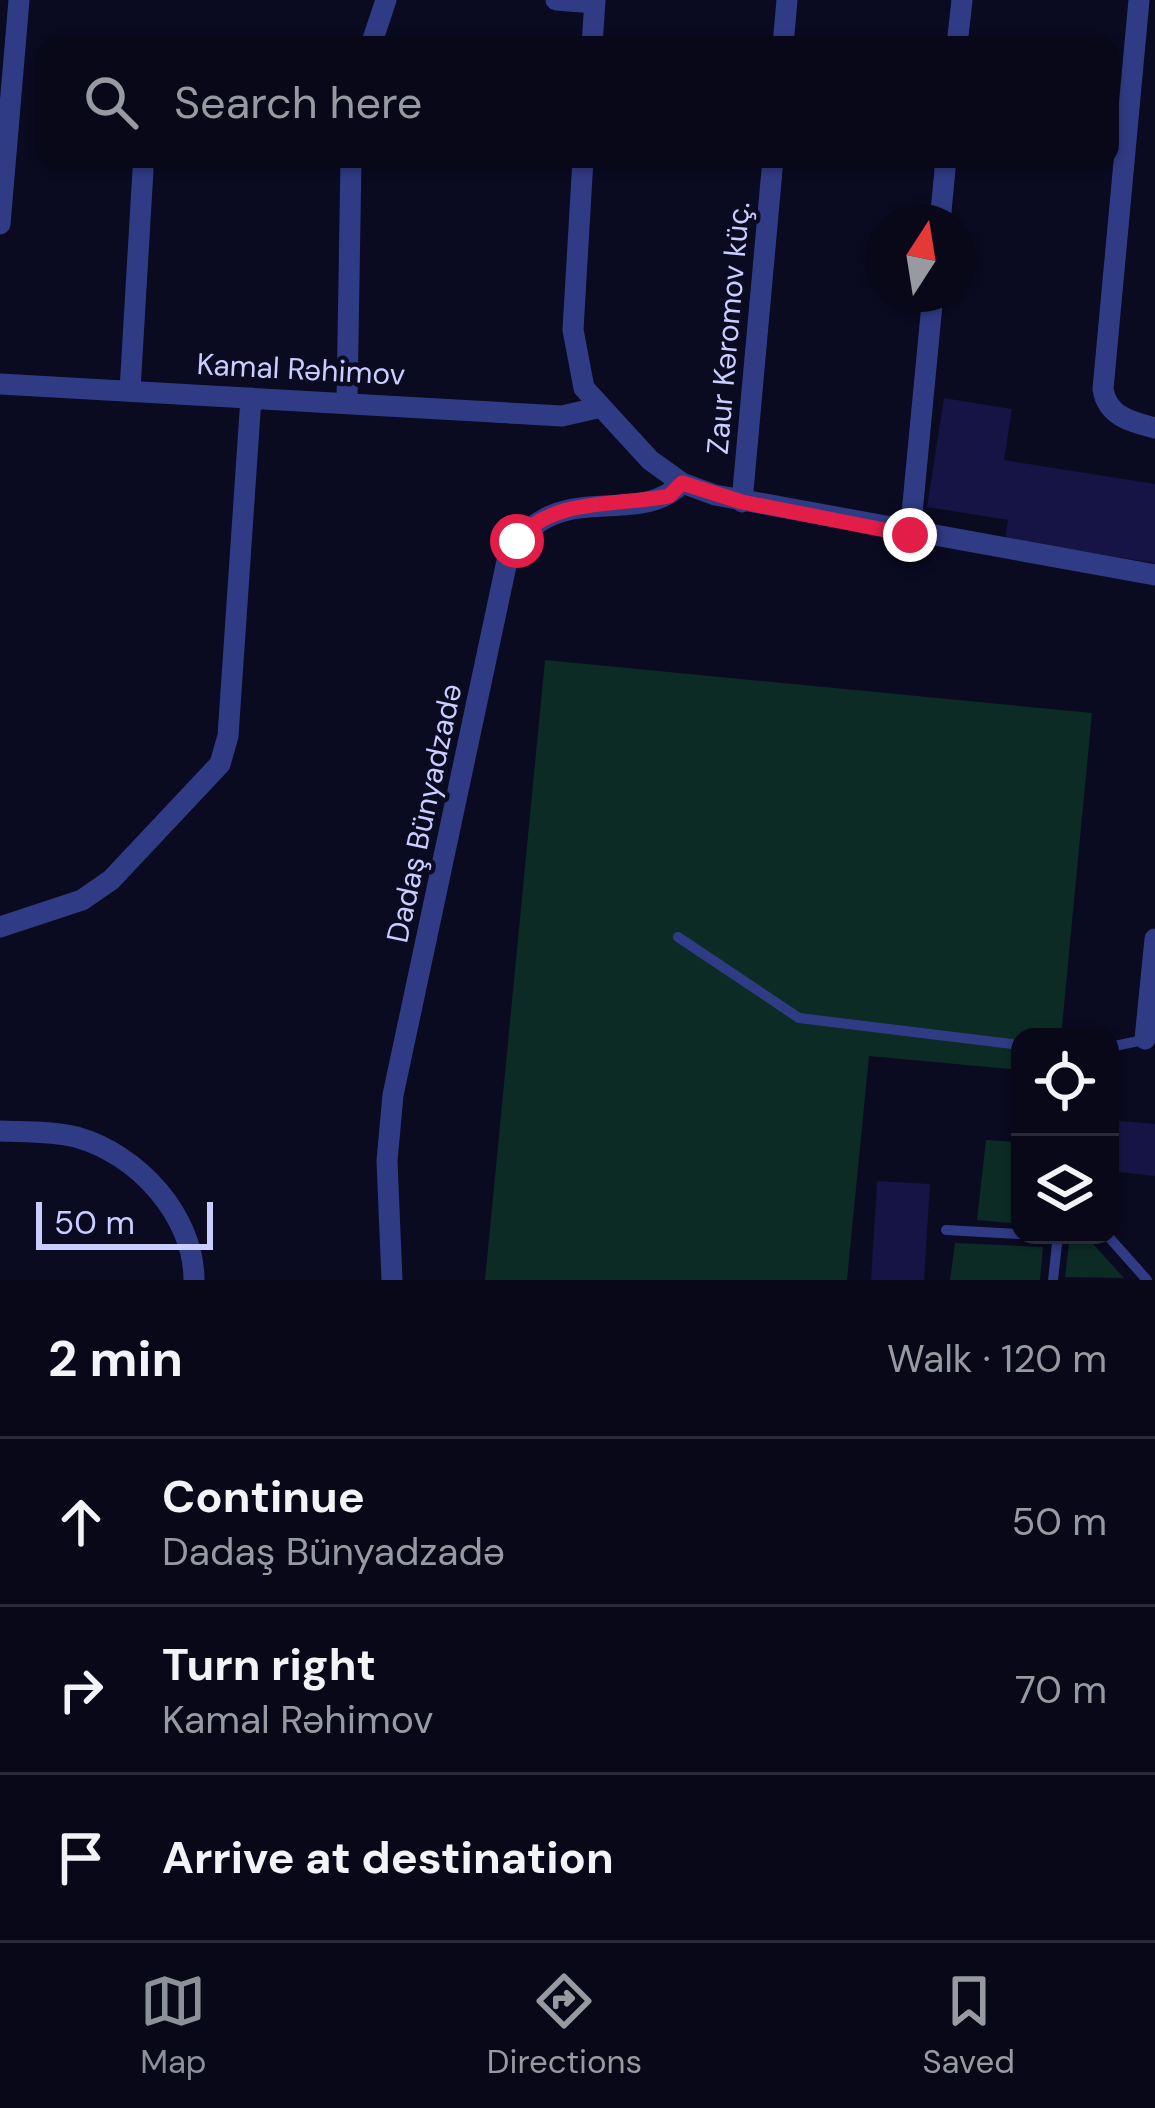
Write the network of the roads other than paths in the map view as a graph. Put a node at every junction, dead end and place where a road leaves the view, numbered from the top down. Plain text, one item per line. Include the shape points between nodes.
1 (19, 0) edge
2 (386, 0) edge
3 (556, 0) edge
4 (787, 0) edge
5 (962, 0) edge
6 (1138, 0) edge
7 (595, 1) edge
8 (374, 36) edge
9 (593, 36) edge
10 (784, 36) edge
11 (958, 36) edge
12 (351, 168) edge
13 (583, 168) edge
14 (772, 168) edge
15 (945, 168) edge
16 (143, 170) dead end
17 (942, 204) edge
18 (0, 224) edge
19 (932, 312) edge
20 (0, 384) edge
21 (130, 390) junction
22 (251, 398) junction
23 (347, 400) junction
24 (597, 408) junction
25 (1155, 428) edge
26 (682, 483) junction
27 (742, 502) junction
28 (910, 535) junction
29 (1155, 575) edge
30 (0, 927) edge
31 (678, 937) dead end
32 (1155, 939) edge
33 (1150, 1039) edge
34 (1011, 1044) edge
35 (1119, 1045) edge
36 (0, 1131) edge
37 (946, 1230) dead end
38 (1011, 1234) edge
39 (1057, 1244) edge
40 (1115, 1244) edge
41 (194, 1280) edge
42 (392, 1280) edge
43 (1053, 1280) edge
44 (1147, 1280) edge

1 - 18 street
2 - 8 street
3 - 7 street
4 - 10 street
5 - 11 street
6 - 25 street via 1103,389 1119,416
7 - 9 street
12 - 23 street
13 - 24 street via 574,357
14 - 27 street, Zaur Kəromov küç.
15 - 17 street
16 - 21 street
19 - 28 street
20 - 21 street, Kamal Rəhimov
21 - 22 street, Kamal Rəhimov
22 - 23 street, Kamal Rəhimov
22 - 30 street via 220,764 111,880 82,900
23 - 24 street, Kamal Rəhimov via 562,416
24 - 26 street
26 - 27 street
26 - 42 street, Dadaş Bünyadzadə via 669,496 547,517 526,529 507,561 393,1095
27 - 28 street
28 - 29 street
31 - 34 lane via 799,1018
32 - 33 street
33 - 35 lane
36 - 41 street via 74,1136 152,1184 189,1233
37 - 38 lane
39 - 43 lane
40 - 44 lane

